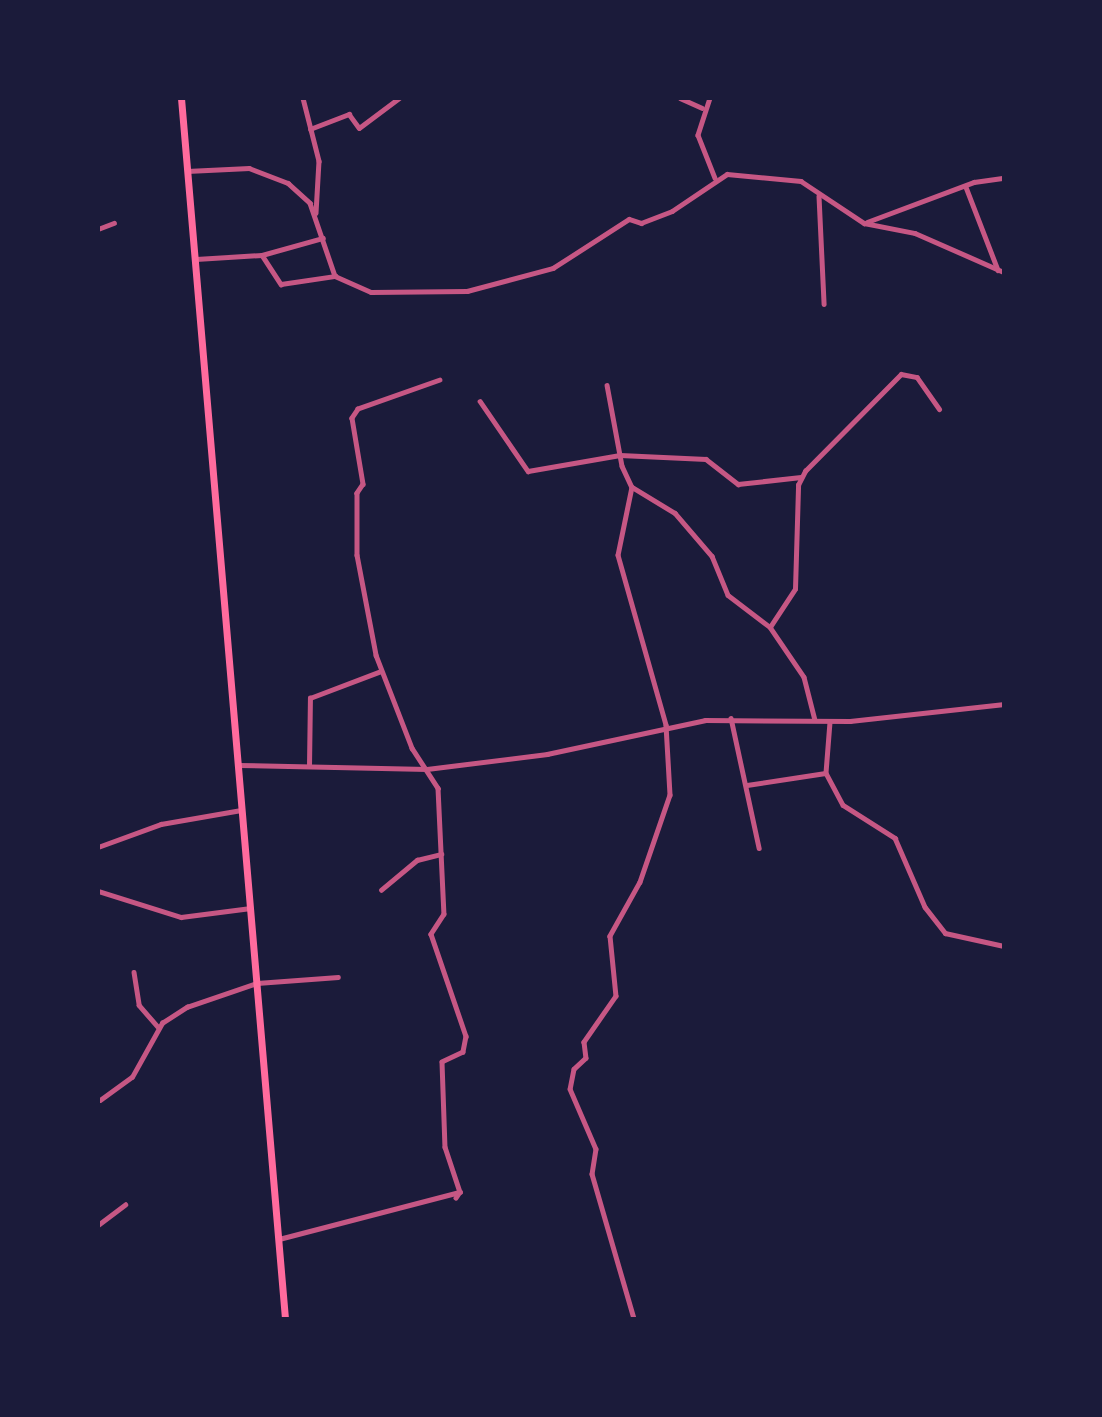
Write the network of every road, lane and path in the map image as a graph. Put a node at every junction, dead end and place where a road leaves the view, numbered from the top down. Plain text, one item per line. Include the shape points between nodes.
1 (181, 98) edge
2 (303, 98) edge
3 (400, 98) edge
4 (680, 98) edge
5 (710, 98) edge
6 (702, 108) junction
7 (310, 129) junction
8 (187, 171) junction
9 (715, 177) junction
10 (1004, 178) edge
11 (966, 187) junction
12 (819, 195) junction
13 (317, 217) junction
14 (114, 223) dead end
15 (864, 223) junction
16 (98, 229) edge
17 (323, 238) junction
18 (261, 256) junction
19 (196, 259) junction
20 (1001, 271) edge
21 (335, 276) junction
22 (824, 304) dead end
23 (440, 380) dead end
24 (607, 385) dead end
25 (480, 401) dead end
26 (939, 408) dead end
27 (620, 455) junction
28 (801, 477) junction
29 (632, 487) junction
30 (770, 628) junction
31 (382, 670) junction
32 (1004, 704) edge
33 (731, 718) junction
34 (815, 720) junction
35 (830, 722) junction
36 (666, 725) junction
37 (238, 765) junction
38 (309, 766) junction
39 (427, 769) junction
40 (826, 773) junction
41 (747, 785) junction
42 (242, 810) junction
43 (98, 847) edge
44 (759, 849) dead end
45 (441, 854) junction
46 (381, 890) dead end
47 (98, 891) edge
48 (250, 908) junction
49 (1004, 946) edge
50 (134, 972) dead end
51 (338, 977) dead end
52 (257, 983) junction
53 (159, 1028) junction
54 (100, 1100) dead end
55 (460, 1192) junction
56 (456, 1198) dead end
57 (125, 1205) dead end
58 (98, 1225) edge
59 (279, 1239) junction
60 (285, 1319) edge
61 (634, 1319) edge

1 - 8 highway
2 - 7 street
3 - 7 street via 359,128 349,114
4 - 6 street
5 - 6 street
6 - 9 street via 698,135
7 - 13 street via 319,161 313,185
8 - 13 street via 263,169 303,195
8 - 19 highway
9 - 12 street via 801,181
9 - 21 street via 712,189 672,211 641,223 629,219 577,256 536,274 467,291 368,291
10 - 11 street
11 - 15 street
11 - 20 street
12 - 15 street
12 - 22 street
13 - 17 street
14 - 16 street
15 - 20 street via 915,233
17 - 18 street
17 - 21 street
18 - 19 street
18 - 21 street via 281,284
19 - 37 highway
23 - 31 street via 352,415 363,484 357,493 358,568
24 - 27 street
25 - 27 street via 528,471
26 - 28 street via 917,377 901,374 865,404
27 - 28 street via 706,459 738,484
27 - 29 street
28 - 30 street via 795,589
29 - 30 street via 675,513 712,556 729,595
29 - 36 street via 618,555
30 - 34 street via 804,677
31 - 38 street via 310,698
31 - 39 street
32 - 35 street
33 - 34 street
33 - 36 street
33 - 41 street
34 - 35 street
35 - 40 street
36 - 39 street via 547,754
36 - 61 street via 671,777 664,820 610,936 616,996 584,1042 586,1058 573,1069 570,1089 596,1149 593,1174
37 - 38 street
37 - 42 highway
38 - 39 street
39 - 45 street via 438,788
40 - 41 street
40 - 49 street via 843,805 895,838 939,928 957,940
41 - 44 street
42 - 43 street via 152,827
42 - 48 highway
45 - 46 street via 418,860
45 - 55 street via 444,914 430,934 466,1036 463,1052 442,1062 445,1147
47 - 48 street via 181,917
48 - 52 highway
50 - 53 street via 139,1005
51 - 52 street
52 - 53 street via 187,1007
52 - 59 highway
53 - 54 street via 132,1077
55 - 56 street
55 - 59 street
57 - 58 street
59 - 60 highway

